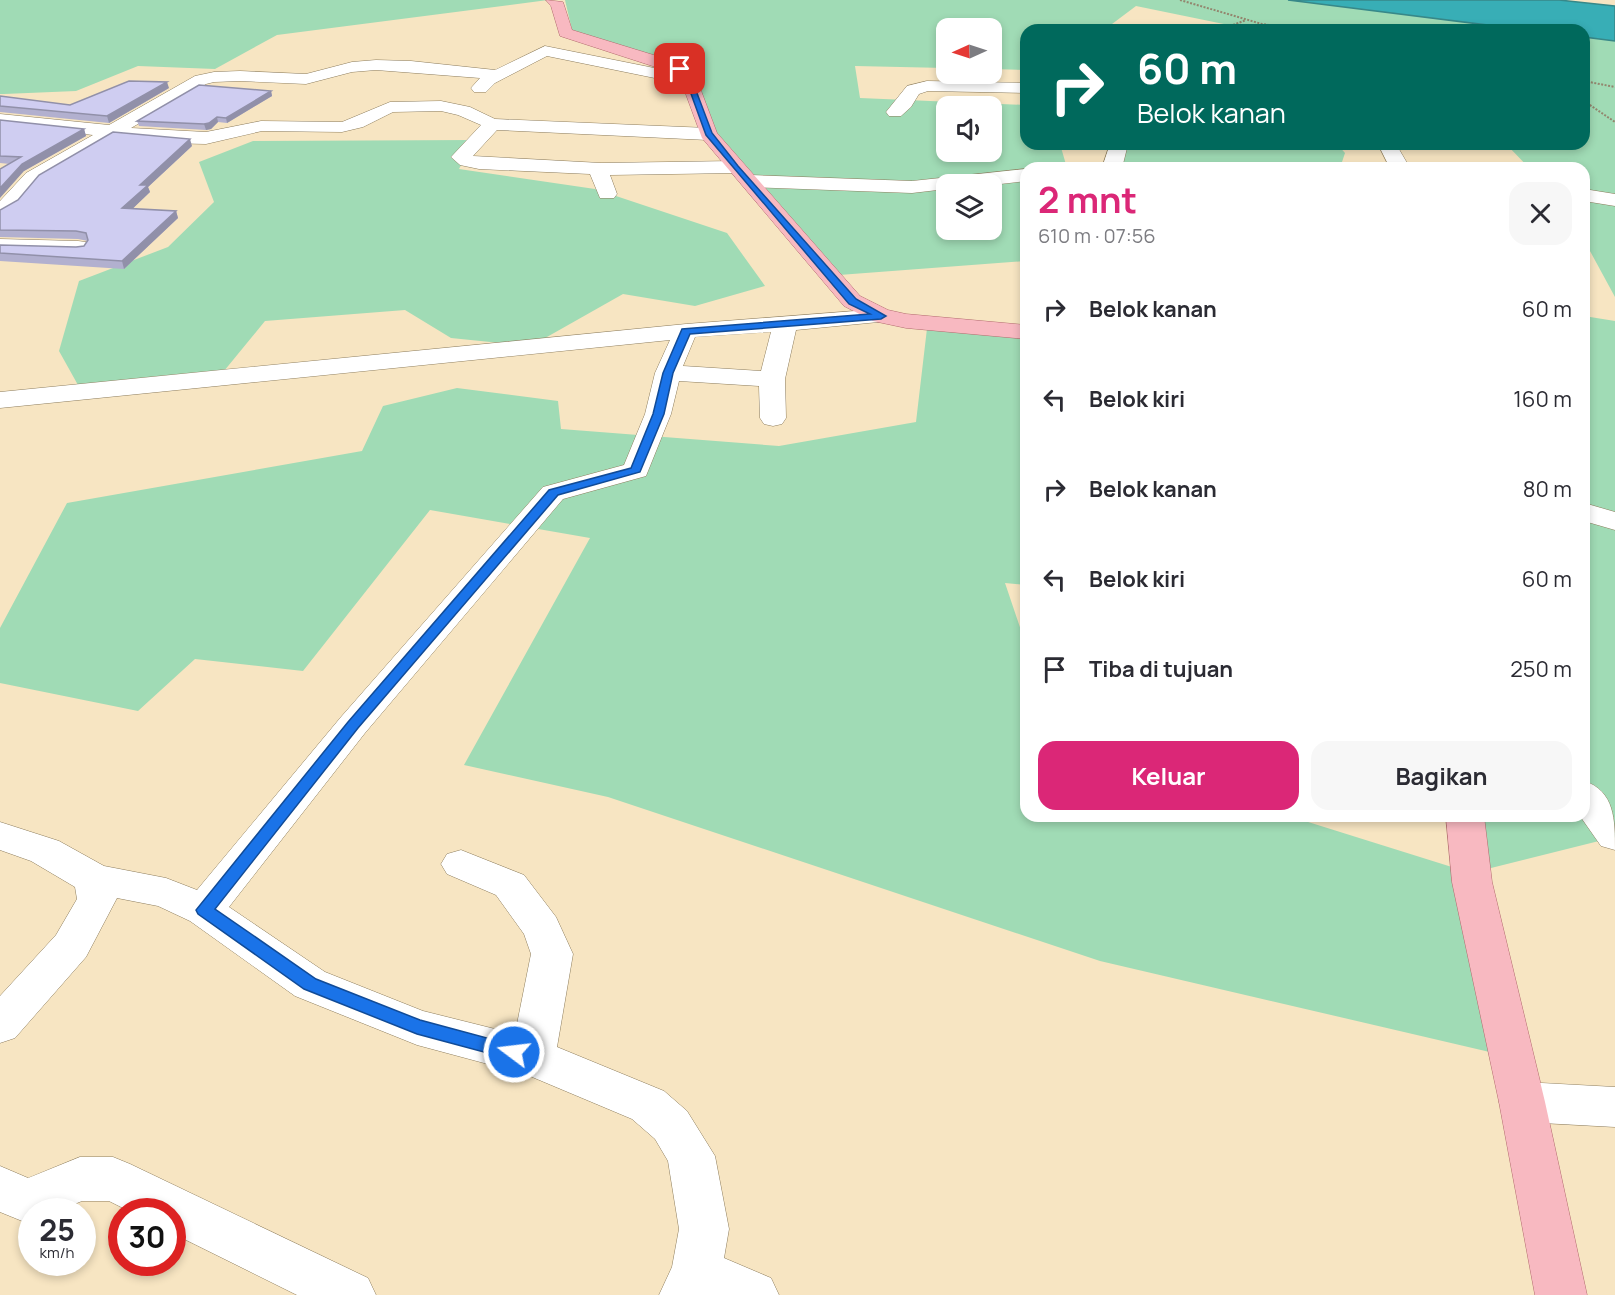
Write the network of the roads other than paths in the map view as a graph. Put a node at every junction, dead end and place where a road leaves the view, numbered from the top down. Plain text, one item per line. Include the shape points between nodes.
1 (553, 0) edge
2 (426, 69) junction
3 (497, 75) junction
4 (689, 80) junction
5 (1020, 87) edge
6 (441, 106) junction
7 (390, 107) junction
8 (895, 112) dead end
9 (0, 119) edge
10 (492, 124) junction
11 (114, 131) junction
12 (708, 134) junction
13 (601, 169) junction
14 (743, 174) junction
15 (1020, 176) edge
16 (607, 194) dead end
17 (1590, 196) edge
18 (1615, 200) edge
19 (0, 210) edge
20 (0, 244) edge
21 (78, 247) edge
22 (881, 316) junction
23 (785, 325) junction
24 (686, 331) junction
25 (1020, 331) edge
26 (668, 373) junction
27 (772, 379) junction
28 (0, 400) edge
29 (773, 418) dead end
30 (1590, 514) edge
31 (1615, 521) edge
32 (1590, 802) edge
33 (1466, 822) edge
34 (0, 836) edge
35 (1615, 836) edge
36 (461, 864) dead end
37 (94, 879) junction
38 (204, 910) junction
39 (0, 1025) edge
40 (533, 1058) junction
41 (1522, 1102) junction
42 (1615, 1107) edge
43 (0, 1188) edge
44 (691, 1283) edge
45 (350, 1295) edge
46 (753, 1295) edge
47 (1561, 1295) edge

1 - 4 main road via 565,33 669,64
2 - 3 street
2 - 7 street via 408,77 407,86
2 - 11 street via 357,66 309,79 220,75 201,80
3 - 4 street via 545,51
3 - 6 street via 472,96
4 - 12 main road
5 - 8 street via 927,86 913,90
6 - 7 street
6 - 10 street
7 - 11 street via 342,127 261,126 206,138
9 - 11 street
10 - 12 street
10 - 13 street via 461,158 479,163
11 - 19 street via 33,177
12 - 14 main road
13 - 14 street
13 - 16 street
14 - 15 street via 912,187
14 - 22 main road via 852,302
17 - 18 street
20 - 21 street
22 - 23 street
22 - 25 main road
23 - 24 street
23 - 27 street
24 - 26 street
24 - 28 street
26 - 27 street
26 - 38 street via 658,414 636,470 553,493 353,725
27 - 29 street
30 - 31 street
32 - 35 street
33 - 41 main road via 1472,882
34 - 37 street via 45,851
36 - 40 street via 510,885 542,928 552,954
37 - 38 street via 166,893
37 - 39 street via 97,899 71,946
38 - 40 street via 310,984 417,1027
40 - 44 street via 648,1105 670,1125 691,1156 704,1229
41 - 42 street
41 - 47 main road
43 - 45 street via 27,1201 80,1179 113,1179
44 - 46 street

